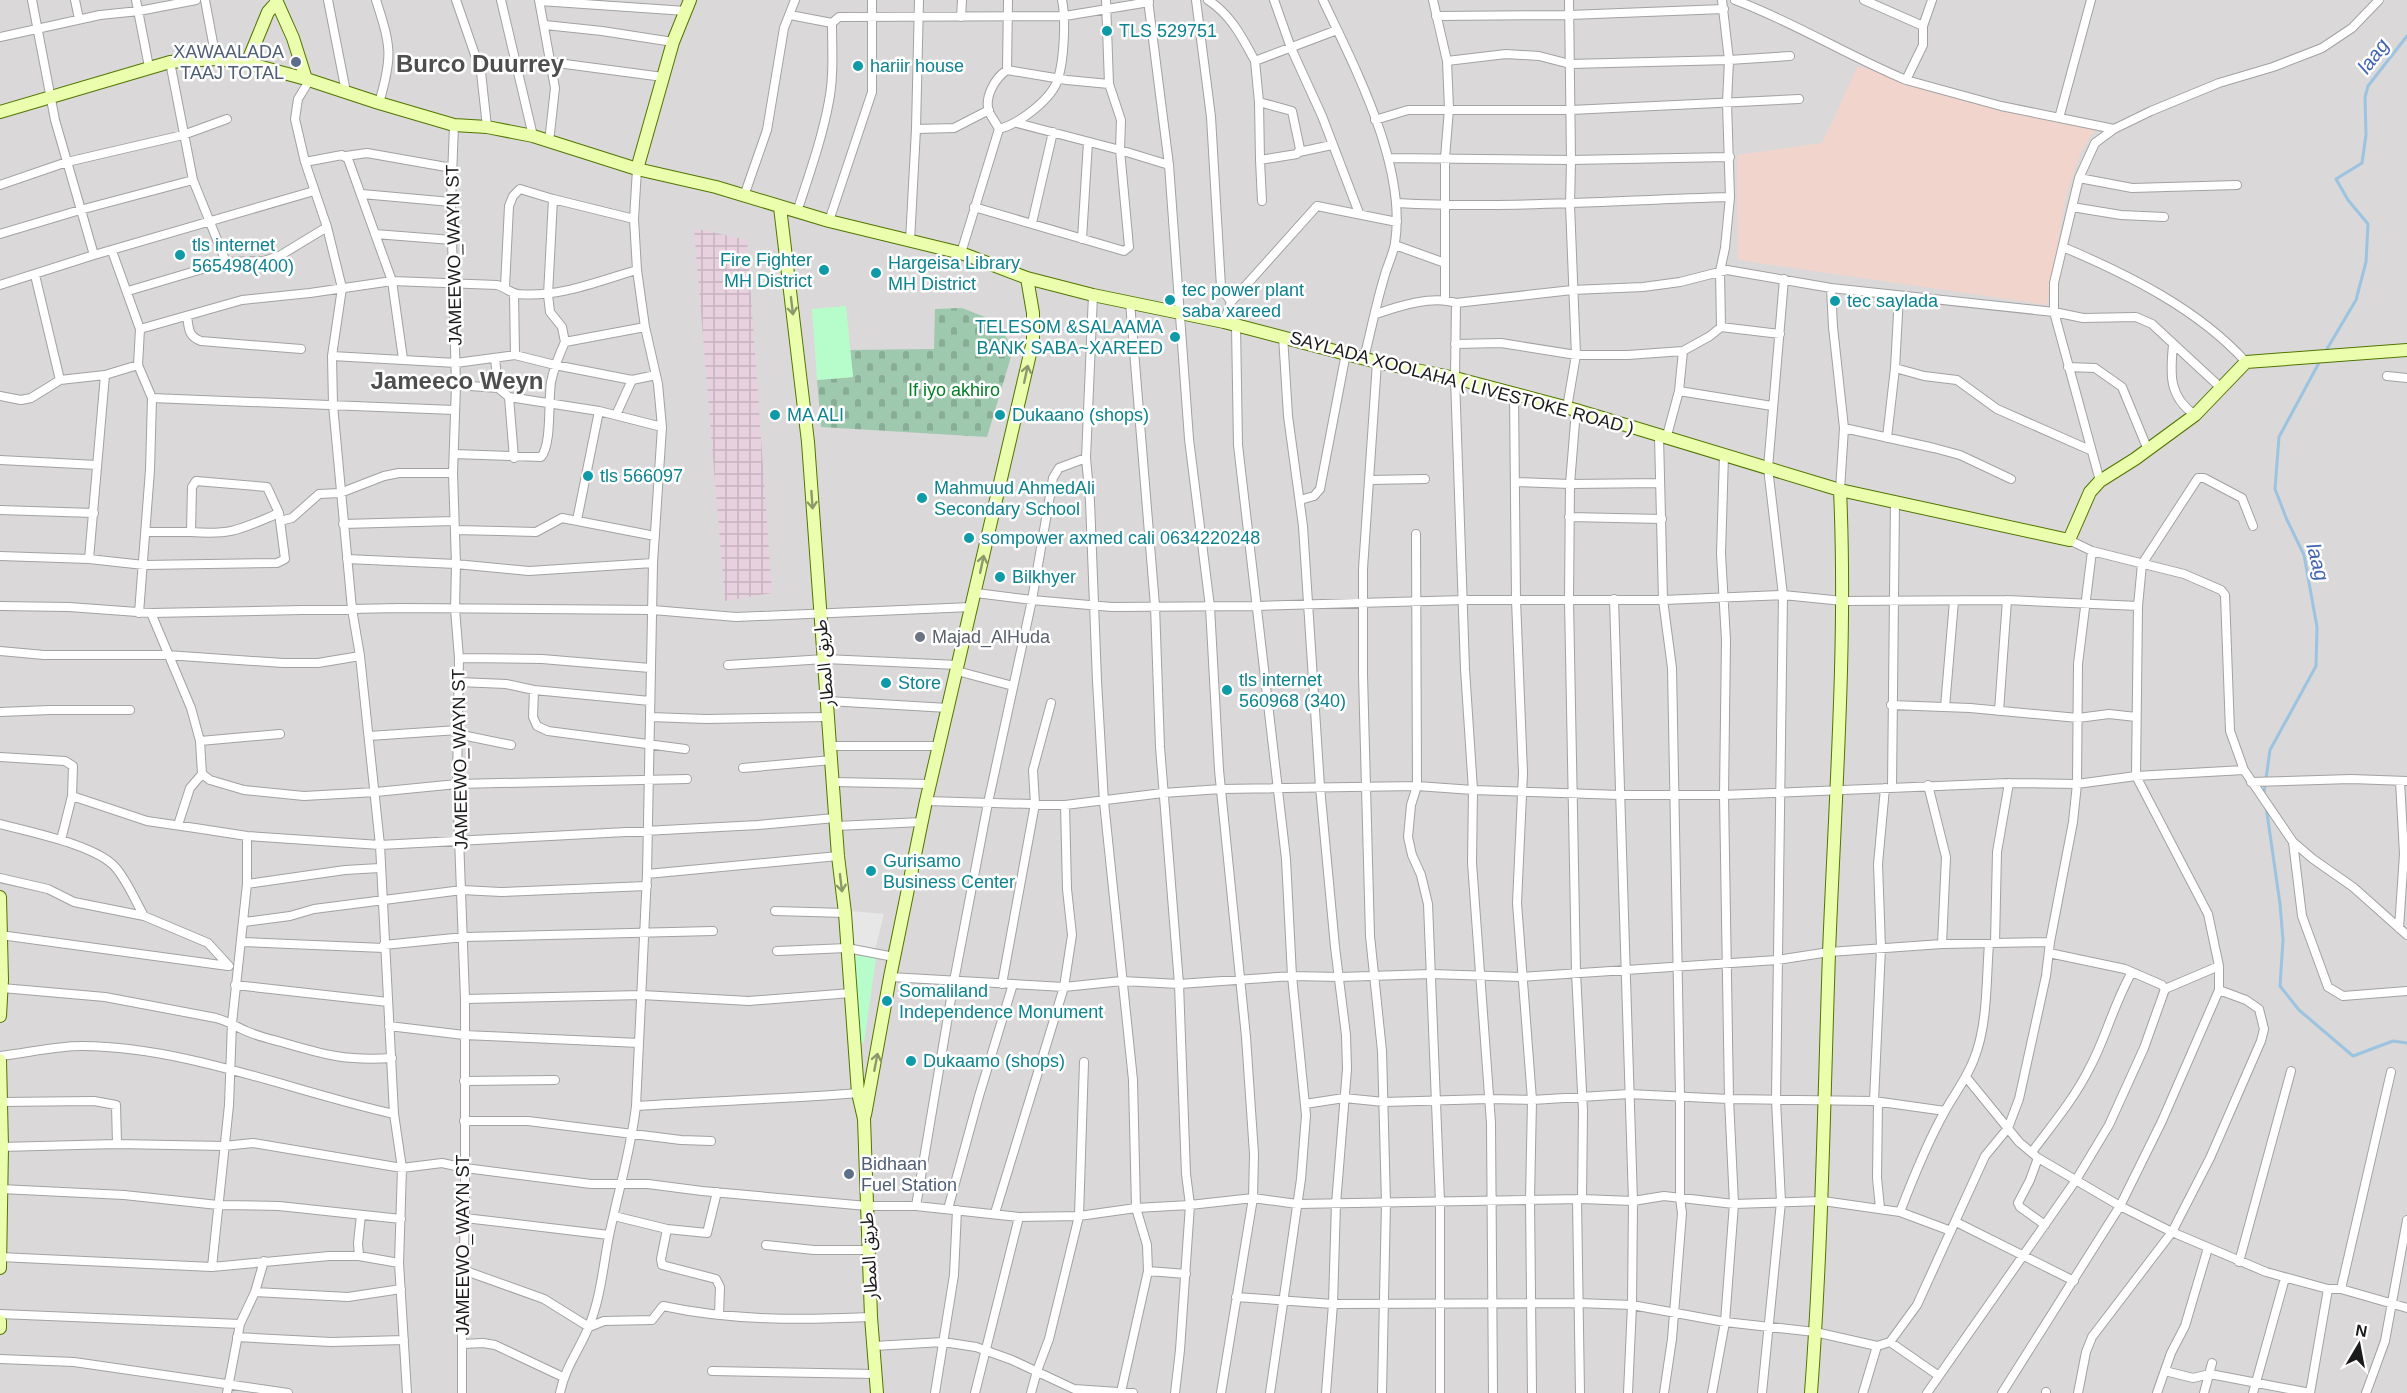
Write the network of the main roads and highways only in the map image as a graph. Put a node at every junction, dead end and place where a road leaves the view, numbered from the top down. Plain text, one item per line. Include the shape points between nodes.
1 (280, 1) edge
2 (688, 5) edge
3 (247, 63) junction
4 (308, 80) junction
5 (0, 112) edge
6 (637, 169) junction
7 (780, 207) junction
8 (1027, 278) junction
9 (2407, 351) edge
10 (1840, 490) junction
11 (0, 897) edge
12 (1, 935) edge
13 (1, 982) edge
14 (0, 1016) edge
15 (0, 1058) edge
16 (0, 1102) edge
17 (864, 1119) junction
18 (1, 1147) edge
19 (1, 1189) edge
20 (0, 1213) edge
21 (0, 1257) edge
22 (0, 1268) edge
23 (0, 1322) edge
24 (0, 1328) edge
25 (877, 1393) edge
26 (1811, 1393) edge

1 - 3 main road via 268,12
1 - 4 main road
2 - 6 main road
3 - 4 main road, SAYLADA XOOLAHA ( LIVESTOKE ROAD )
3 - 5 main road, SAYLADA XOOLAHA ( LIVESTOKE ROAD ) via 216,59 170,62
4 - 6 main road, SAYLADA XOOLAHA ( LIVESTOKE ROAD ) via 454,125 533,136
6 - 7 main road, SAYLADA XOOLAHA ( LIVESTOKE ROAD )
7 - 8 main road, SAYLADA XOOLAHA ( LIVESTOKE ROAD ) via 961,253
7 -> 17 main road, طريق المطار via 808,442 838,856 858,1093
8 - 10 main road, SAYLADA XOOLAHA ( LIVESTOKE ROAD ) via 1514,393
17 -> 8 main road, طريق المطار via 926,801 1033,341
9 - 10 main road, SAYLADA XOOLAHA ( LIVESTOKE ROAD ) via 2246,362 2195,415 2100,481 2090,492 2069,540
10 - 26 main road via 1843,601 1837,789 1823,1201
11 - 12 main road
12 - 13 main road
13 - 14 main road
15 - 16 main road
16 - 18 main road
17 - 25 main road, طريق المطار
18 - 19 main road
19 - 20 main road
20 - 21 main road
21 - 22 main road
23 - 24 main road

